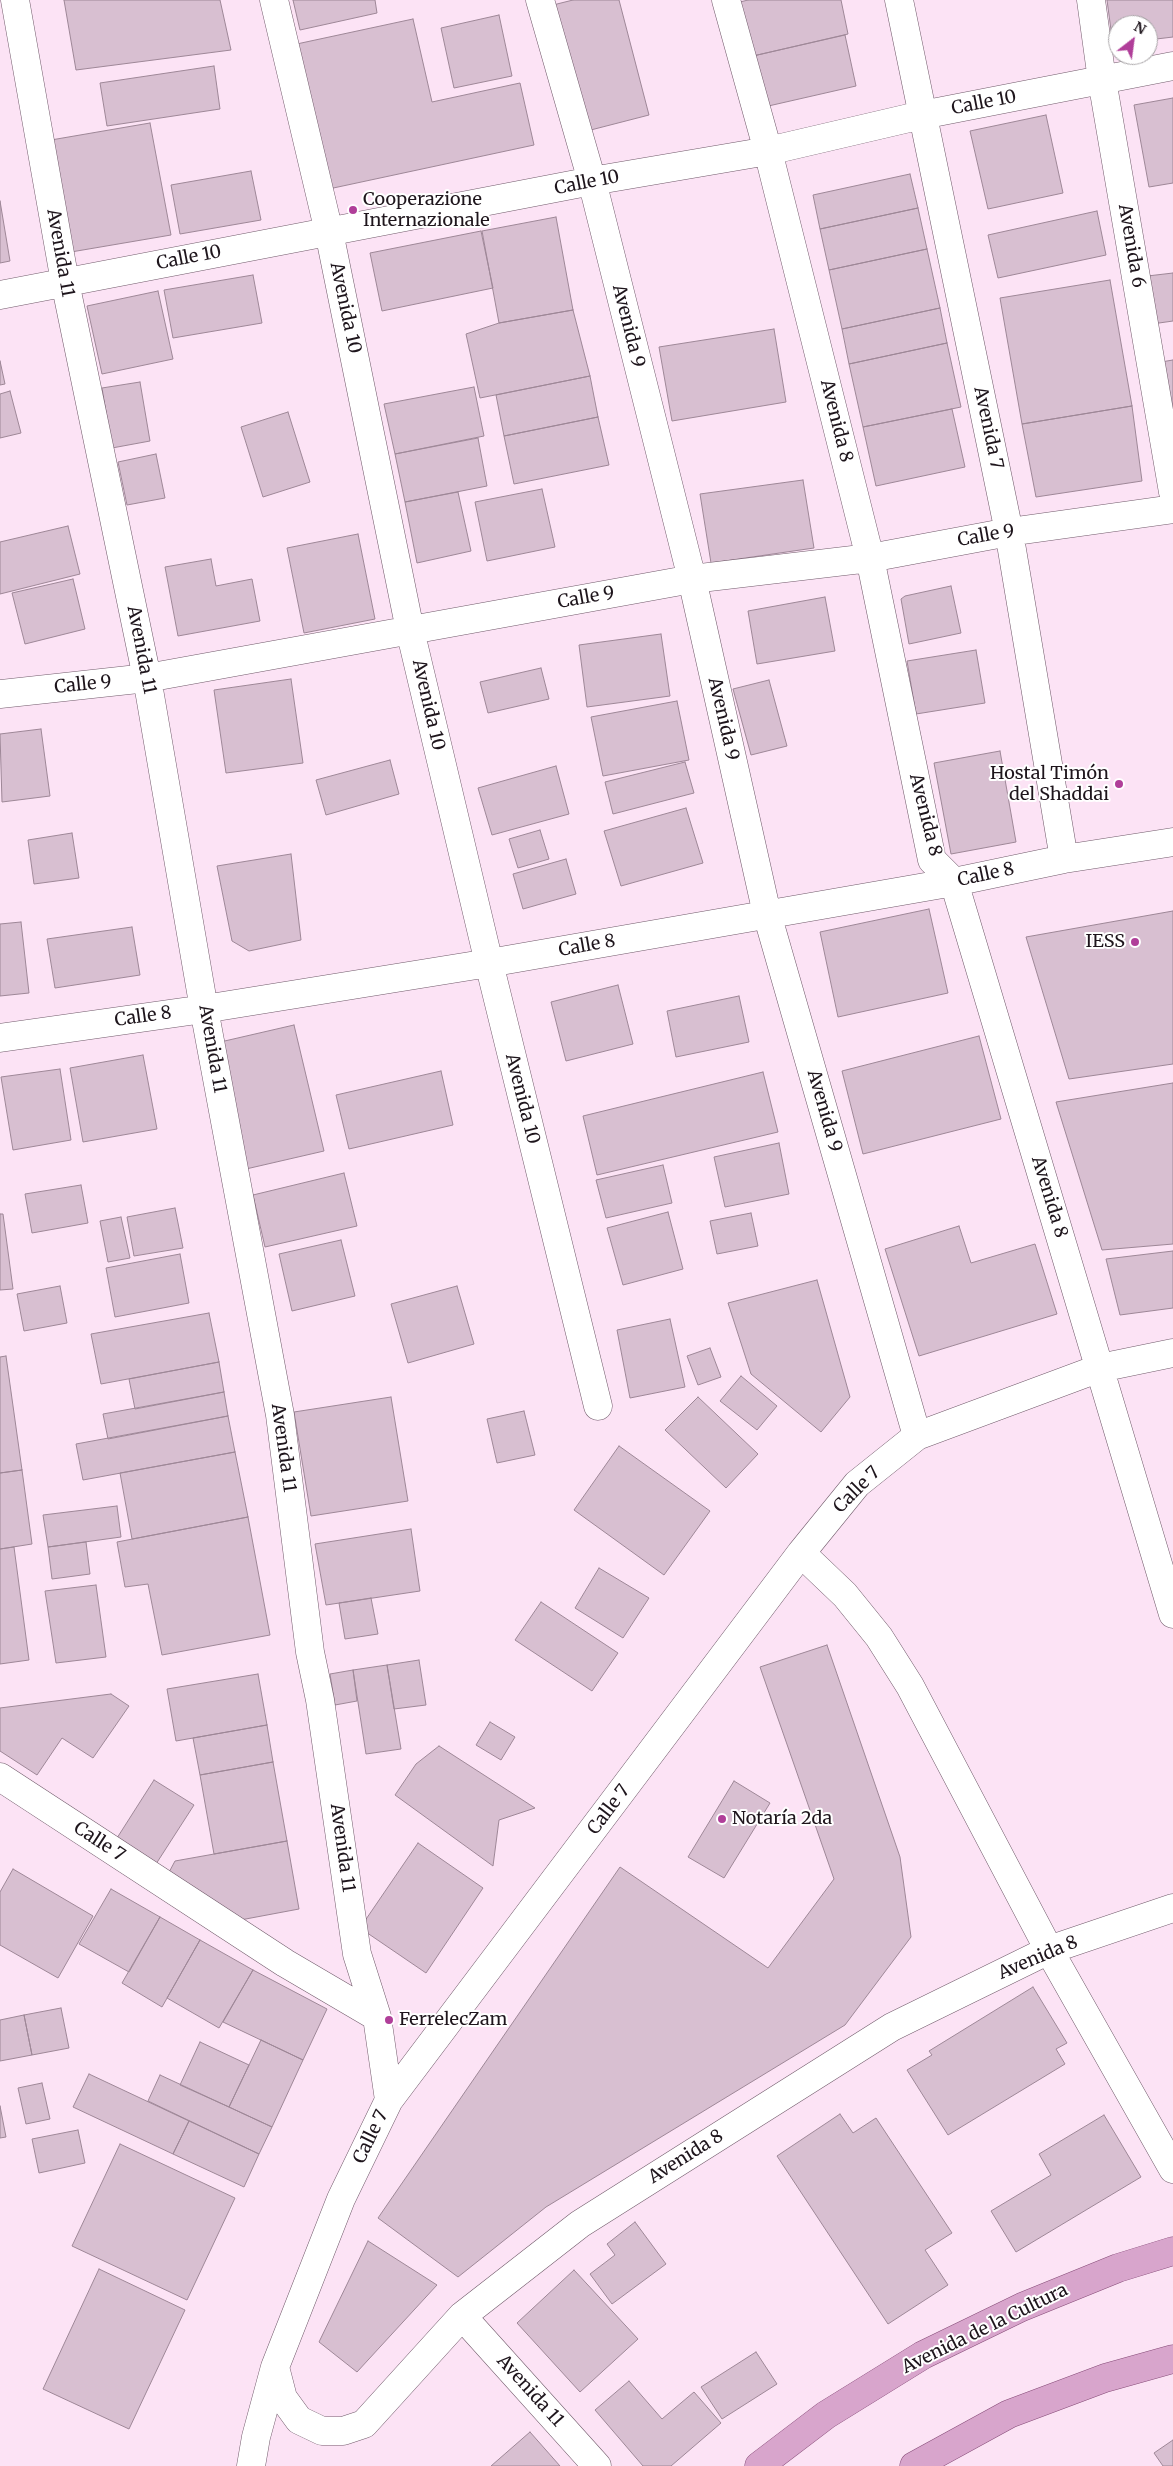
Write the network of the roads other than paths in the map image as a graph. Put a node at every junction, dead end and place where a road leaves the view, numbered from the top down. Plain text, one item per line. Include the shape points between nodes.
1 (15, 0) edge
2 (274, 0) edge
3 (540, 0) edge
4 (726, 0) edge
5 (899, 0) edge
6 (1091, 0) edge
7 (1173, 66) edge
8 (1102, 80) junction
9 (922, 115) junction
10 (768, 150) junction
11 (592, 181) junction
12 (329, 232) junction
13 (65, 282) junction
14 (0, 295) edge
15 (1173, 492) edge
16 (1173, 510) edge
17 (1009, 532) junction
18 (870, 558) junction
19 (692, 579) junction
20 (410, 630) junction
21 (147, 678) junction
22 (0, 694) edge
23 (1173, 842) edge
24 (1064, 859) junction
25 (954, 882) junction
26 (767, 914) junction
27 (489, 963) junction
28 (204, 1008) junction
29 (0, 1038) edge
30 (1173, 1353) edge
31 (1100, 1368) junction
32 (598, 1406) dead end
33 (917, 1436) junction
34 (801, 1553) junction
35 (1173, 1614) edge
36 (0, 1777) edge
37 (1173, 1908) edge
38 (1049, 1950) junction
39 (377, 2017) junction
40 (389, 2100) junction
41 (1173, 2169) edge
42 (1173, 2251) edge
43 (462, 2316) junction
44 (1173, 2359) edge
45 (275, 2367) junction
46 (251, 2466) edge
47 (597, 2466) edge
48 (759, 2466) edge
49 (914, 2466) edge

1 - 13 street, Avenida 11
2 - 12 street, Avenida 10
3 - 11 street, Avenida 9
4 - 10 street, Avenida 8
5 - 9 street, Avenida 7
6 - 8 street, Avenida 6
7 - 8 street, Calle 10
8 - 9 street, Calle 10
8 - 15 street, Avenida 6
9 - 10 street, Calle 10
9 - 17 street, Avenida 7
10 - 11 street, Calle 10
10 - 18 street, Avenida 8
11 - 12 street, Calle 10
11 - 19 street, Avenida 9
12 - 13 street, Calle 10
12 - 20 street, Avenida 10
13 - 14 street, Calle 10
13 - 21 street, Avenida 11
16 - 17 street, Calle 9
17 - 18 street, Calle 9
17 - 24 street, Avenida 7
18 - 19 street, Calle 9
18 - 25 street, Avenida 8 via 932,860
19 - 20 street, Calle 9
19 - 26 street, Avenida 9
20 - 21 street, Calle 9
20 - 27 street, Avenida 10
21 - 22 street, Calle 9
21 - 28 street, Avenida 11
23 - 24 street, Calle 8
24 - 25 street, Calle 8
25 - 26 street, Calle 8
25 - 31 street, Avenida 8
26 - 27 street, Calle 8
26 - 33 street, Avenida 9
27 - 28 street, Calle 8
27 - 32 street, Avenida 10
28 - 29 street, Calle 8
28 - 39 street, Avenida 11 via 280,1415 310,1652 357,1954
30 - 31 street, Calle 7
31 - 33 street, Calle 7
31 - 35 street, Avenida 8
33 - 34 street, Calle 7 via 857,1484
34 - 38 street via 845,1595 884,1645 914,1695
34 - 40 street, Calle 7
36 - 39 street, Calle 7 via 284,1963
37 - 38 street, Avenida 8
38 - 41 street
38 - 43 street, Avenida 8 via 892,2027 580,2224
39 - 40 street, Avenida 11
40 - 45 street, Calle 7 via 341,2199
42 - 48 main road, Avenida de la Cultura via 1118,2268 1022,2307 923,2355 826,2415
43 - 45 street, Avenida 8 via 364,2424 343,2431 322,2431 299,2420 283,2398
43 - 47 street, Avenida 11
44 - 49 main road via 1105,2378 1009,2414
45 - 46 street, Calle 7

